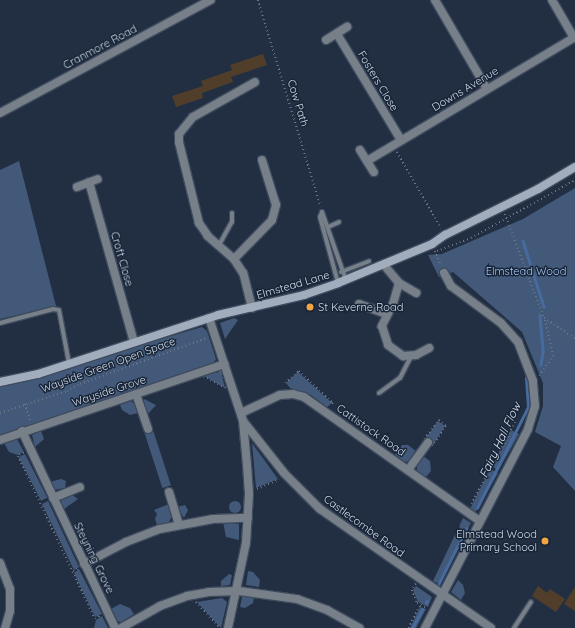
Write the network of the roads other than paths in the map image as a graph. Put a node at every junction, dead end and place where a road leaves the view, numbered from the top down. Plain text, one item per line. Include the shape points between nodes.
1 (211, 0) edge
2 (435, 0) edge
3 (552, 0) edge
4 (347, 27) dead end
5 (337, 34) junction
6 (574, 38) edge
7 (326, 40) dead end
8 (255, 82) dead end
9 (487, 89) junction
10 (0, 113) edge
11 (401, 140) junction
12 (360, 150) dead end
13 (262, 160) dead end
14 (367, 160) junction
15 (575, 167) edge
16 (374, 172) dead end
17 (98, 179) dead end
18 (89, 182) junction
19 (77, 187) dead end
20 (232, 213) dead end
21 (340, 222) dead end
22 (328, 227) junction
23 (218, 245) junction
24 (234, 259) junction
25 (369, 261) dead end
26 (384, 265) junction
27 (341, 272) junction
28 (444, 273) road end
29 (342, 282) junction
30 (399, 283) junction
31 (416, 293) dead end
32 (360, 304) dead end
33 (252, 308) junction
34 (386, 314) junction
35 (209, 318) junction
36 (0, 323) edge
37 (134, 342) junction
38 (428, 348) dead end
39 (411, 355) junction
40 (69, 363) junction
41 (225, 364) junction
42 (0, 382) edge
43 (379, 393) dead end
44 (136, 394) junction
45 (242, 417) junction
46 (148, 429) dead end
47 (22, 431) junction
48 (0, 440) edge
49 (428, 442) road end
50 (408, 470) junction
51 (80, 487) dead end
52 (169, 492) dead end
53 (53, 498) junction
54 (248, 518) junction
55 (480, 522) junction
56 (179, 525) junction
57 (0, 563) edge
58 (82, 566) junction
59 (236, 591) junction
60 (442, 595) junction
61 (532, 602) dead end
62 (5, 628) edge
63 (115, 628) edge
64 (120, 628) edge
65 (228, 628) edge
66 (359, 628) edge
67 (425, 628) edge
68 (491, 628) edge
69 (514, 628) edge

1 - 10 street, Cranmore Road
2 - 9 street
3 - 6 street
4 - 5 street
5 - 7 street
5 - 11 street, Fosters Close
6 - 9 street, Downs Avenue
8 - 23 street via 193,117 179,134 199,223
9 - 11 street, Downs Avenue
11 - 14 street, Downs Avenue
12 - 14 street
13 - 24 street via 276,204 272,220
14 - 16 street
15 - 26 street, Elmstead Lane via 538,189 445,234 432,244
17 - 18 street
18 - 19 street
18 - 37 street, Croft Close
20 - 23 lane via 232,222
21 - 22 lane
22 - 27 lane
22 - 29 lane via 322,212 320,217
23 - 24 street
24 - 33 street via 243,274
25 - 27 lane
26 - 29 street, Elmstead Lane
26 - 30 street
27 - 29 lane
28 - 55 street via 451,286 501,323 518,342 533,381 535,406 528,429
29 - 33 street, Elmstead Lane
30 - 31 street
30 - 34 street via 393,304
32 - 34 street
33 - 35 street, Elmstead Lane
34 - 39 street via 382,326 388,345 403,356
35 - 37 street, Elmstead Lane via 180,330
35 - 41 street
36 - 40 lane via 53,309 59,310
37 - 40 street, Elmstead Lane
38 - 39 street
39 - 43 lane via 400,378
40 - 42 street, Elmstead Lane via 38,374
41 - 44 street, Wayside Grove
41 - 45 street
44 - 46 street
44 - 47 street, Wayside Grove
45 - 50 street, Cattistock Road via 280,394 300,396
45 - 54 street via 248,465
45 - 60 street, Castlecombe Road via 284,473 320,509
47 - 48 street, Wayside Grove
47 - 53 street, Steyning Grove
49 - 50 street
50 - 55 street, Cattistock Road
51 - 53 street
52 - 56 street
53 - 58 street, Steyning Grove
54 - 56 street via 227,518
54 - 59 street
55 - 60 street
56 - 58 street via 133,539
57 - 62 street via 10,589 10,611
58 - 63 street, Steyning Grove
59 - 64 street via 187,596 160,606
59 - 65 street
59 - 66 street via 297,599 327,610
60 - 67 street
60 - 68 street, Castlecombe Road
61 - 69 lane

